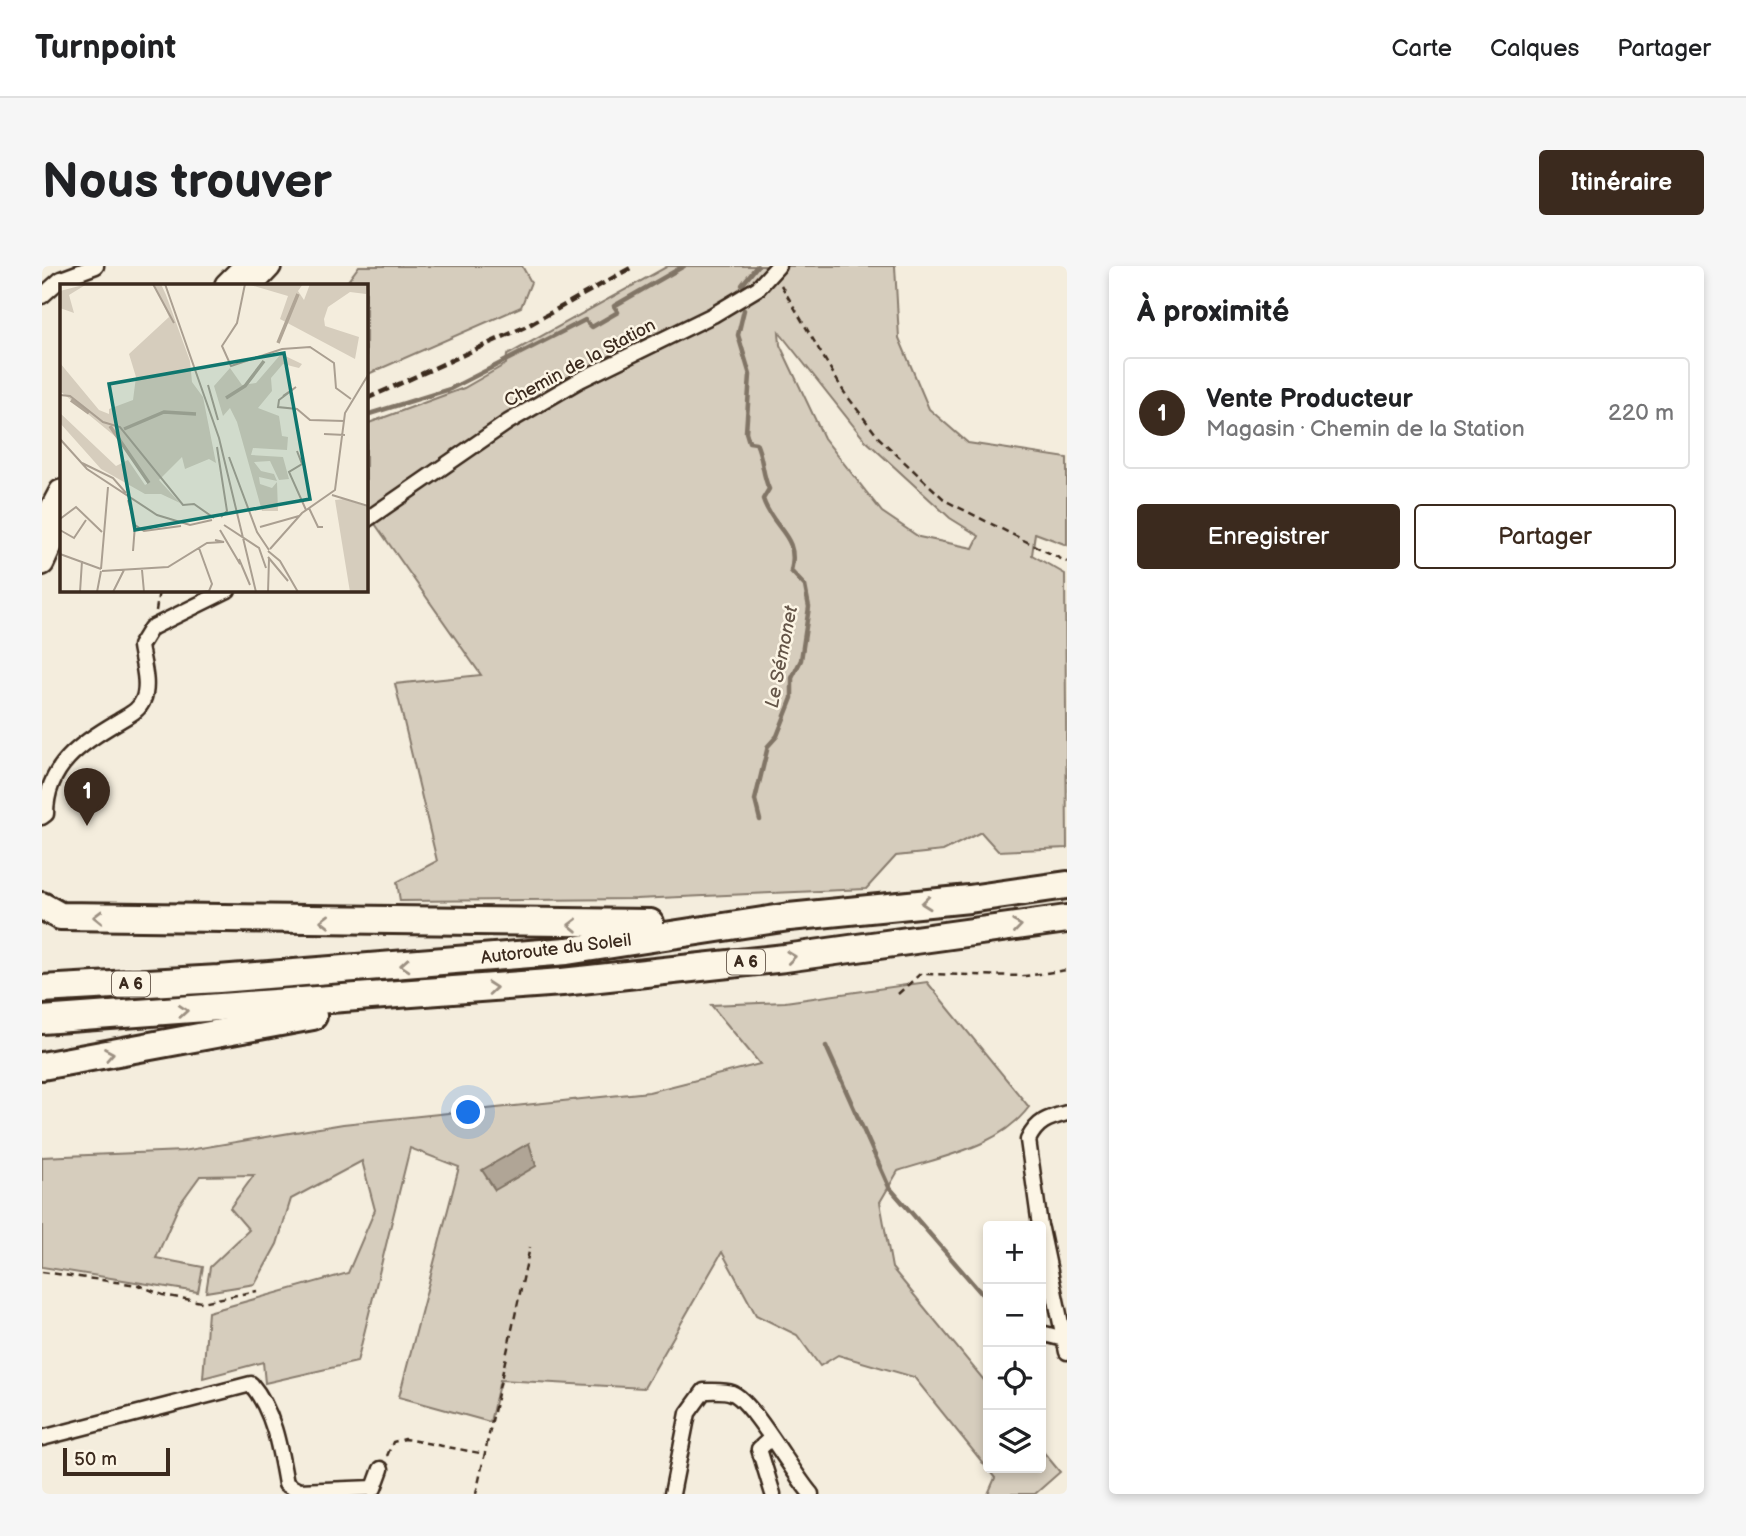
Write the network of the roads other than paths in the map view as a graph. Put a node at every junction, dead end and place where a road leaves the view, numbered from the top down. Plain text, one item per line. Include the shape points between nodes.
1 (96, 266) edge
2 (246, 266) edge
3 (269, 266) edge
4 (70, 269) edge
5 (776, 269) edge
6 (229, 284) edge
7 (252, 284) edge
8 (42, 296) edge
9 (60, 494) edge
10 (368, 519) edge
11 (60, 524) edge
12 (42, 528) edge
13 (42, 563) edge
14 (224, 592) edge
15 (42, 817) edge
16 (1067, 885) edge
17 (42, 906) edge
18 (789, 917) junction
19 (1067, 919) edge
20 (42, 989) edge
21 (424, 994) junction
22 (42, 1020) edge
23 (42, 1066) edge
24 (1067, 1113) edge
25 (1039, 1221) edge
26 (1046, 1256) edge
27 (1046, 1336) edge
28 (1065, 1345) edge
29 (42, 1438) edge
30 (770, 1439) junction
31 (381, 1469) road end
32 (672, 1494) edge
33 (773, 1494) edge
34 (811, 1494) edge

1 - 4 street
2 - 6 main road
3 - 7 main road
4 - 8 street
5 - 10 street, Chemin de la Station via 758,288 713,315 580,380 508,422
9 - 12 main road
11 - 13 main road
14 - 15 street via 151,628 139,646 143,701 135,711 71,752 52,783
16 -> 18 highway, Autoroute du Soleil / A 6
18 -> 17 highway via 581,925 60,916
18 -> 20 highway, Autoroute du Soleil / A 6 via 567,951
21 -> 19 highway, Autoroute du Soleil / A 6 via 772,959
22 -> 21 highway, Autoroute du Soleil / A 6
23 -> 21 highway
24 - 25 street via 1042,1120 1028,1140
26 - 28 street
27 - 28 street
29 - 31 street via 251,1384 278,1439 286,1484 299,1491 374,1488
30 - 32 street via 732,1392 704,1391 688,1413
30 - 33 street via 759,1449
30 - 34 street

